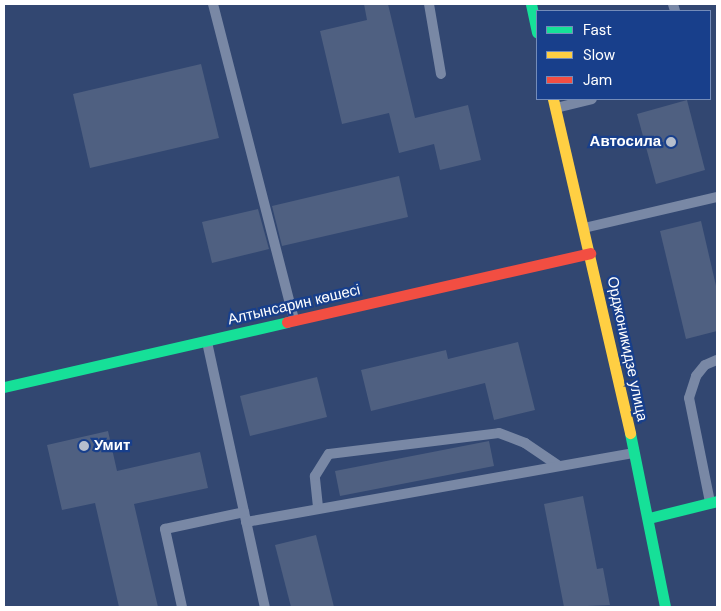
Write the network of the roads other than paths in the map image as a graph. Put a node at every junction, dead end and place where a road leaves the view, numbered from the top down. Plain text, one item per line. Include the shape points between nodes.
1 (213, 4) edge
2 (429, 4) edge
3 (530, 4) edge
4 (536, 28) edge
5 (441, 74) dead end
6 (582, 100) edge
7 (554, 103) edge
8 (717, 197) edge
9 (584, 228) junction
10 (590, 253) junction
11 (294, 321) junction
12 (206, 341) junction
13 (717, 360) edge
14 (4, 387) edge
15 (634, 453) junction
16 (559, 466) junction
17 (714, 502) edge
18 (318, 507) junction
19 (245, 517) junction
20 (649, 518) junction
21 (182, 607) edge
22 (265, 607) edge
23 (665, 607) edge

1 - 11 lane
2 - 5 lane
3 - 4 street
6 - 7 lane
7 - 9 street, Орджоникидзе улица
8 - 9 lane
9 - 10 street, Орджоникидзе улица
10 - 11 street, Алтынсарин көшесі
10 - 15 street, Орджоникидзе улица
11 - 12 street, Алтынсарин көшесі
12 - 14 street, Алтынсарин көшесі
12 - 19 lane
13 - 17 lane via 705,365 696,376 690,398
15 - 16 lane
15 - 20 street, Орджоникидзе улица
16 - 18 lane
16 - 18 lane via 525,444 499,433 329,454 315,476
17 - 20 street
18 - 19 lane
19 - 21 lane via 164,529
19 - 22 lane
20 - 23 street, Орджоникидзе улица

